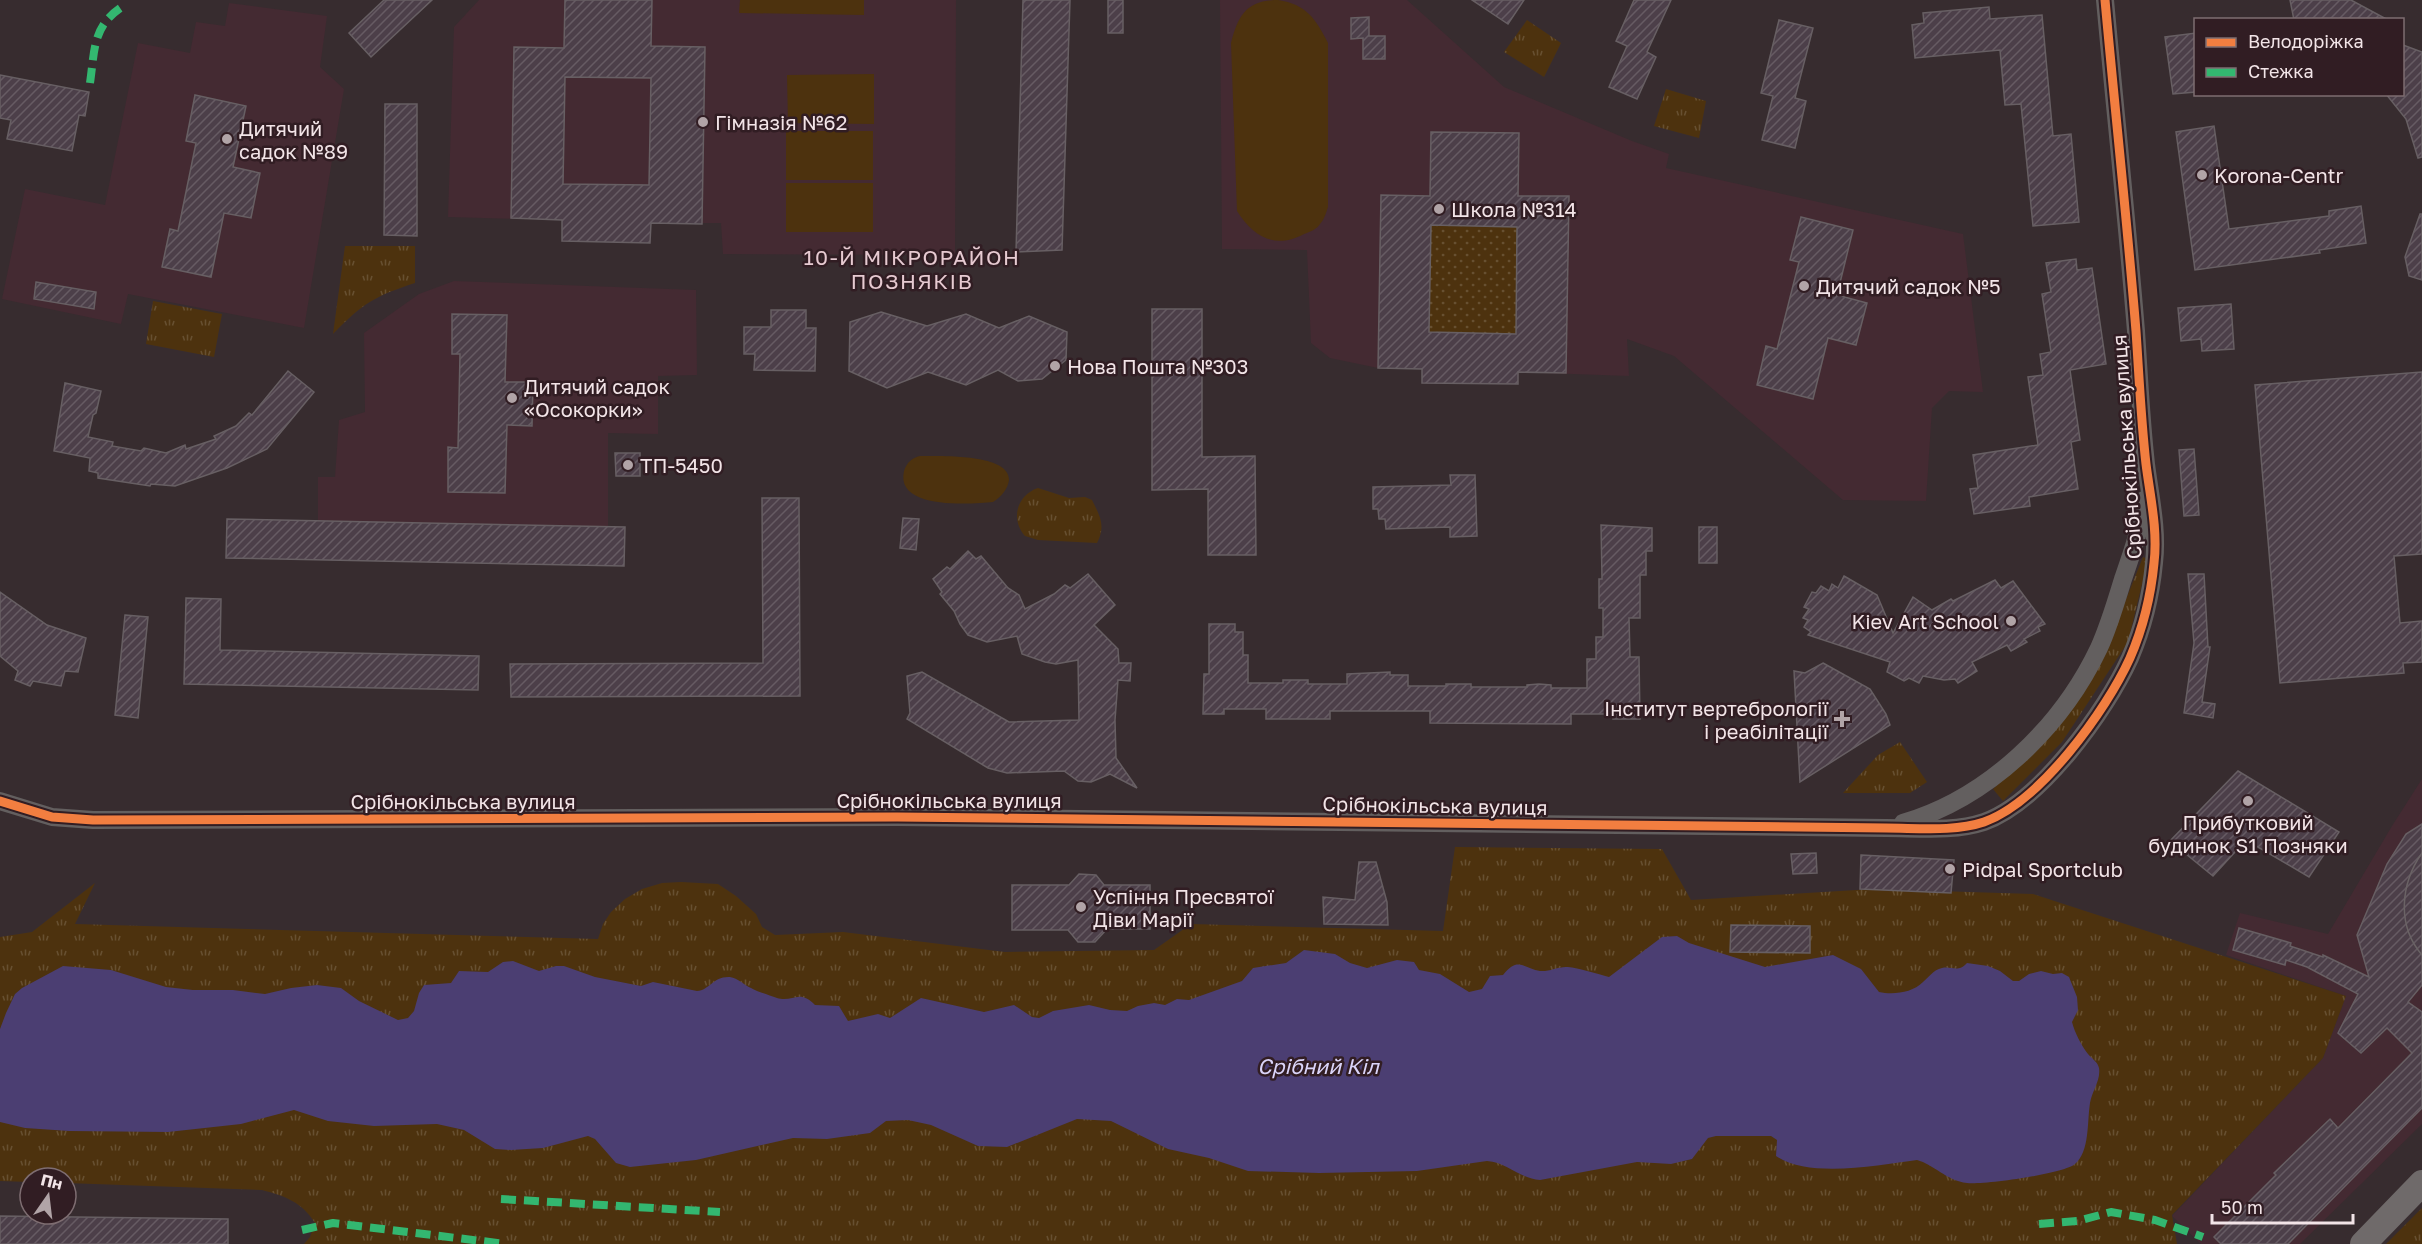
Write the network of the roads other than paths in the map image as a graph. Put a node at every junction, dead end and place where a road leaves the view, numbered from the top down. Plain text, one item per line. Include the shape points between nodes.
1 (2105, 0) edge
2 (2146, 462) junction
3 (0, 801) edge
4 (1886, 828) junction
5 (2422, 1184) edge
6 (2363, 1244) edge

1 - 2 street, Срібнокільська вулиця
2 - 4 street, Срібнокільська вулиця via 2143,512 2136,539 2106,632 2072,694 2035,738 1979,789 1932,813
2 - 4 street, Срібнокільська вулиця via 2155,543 2146,609 2124,670 2080,738 2038,784 1998,816 1961,828
3 - 4 street, Срібнокільська вулиця via 52,817 93,820 897,817
5 - 6 main road

